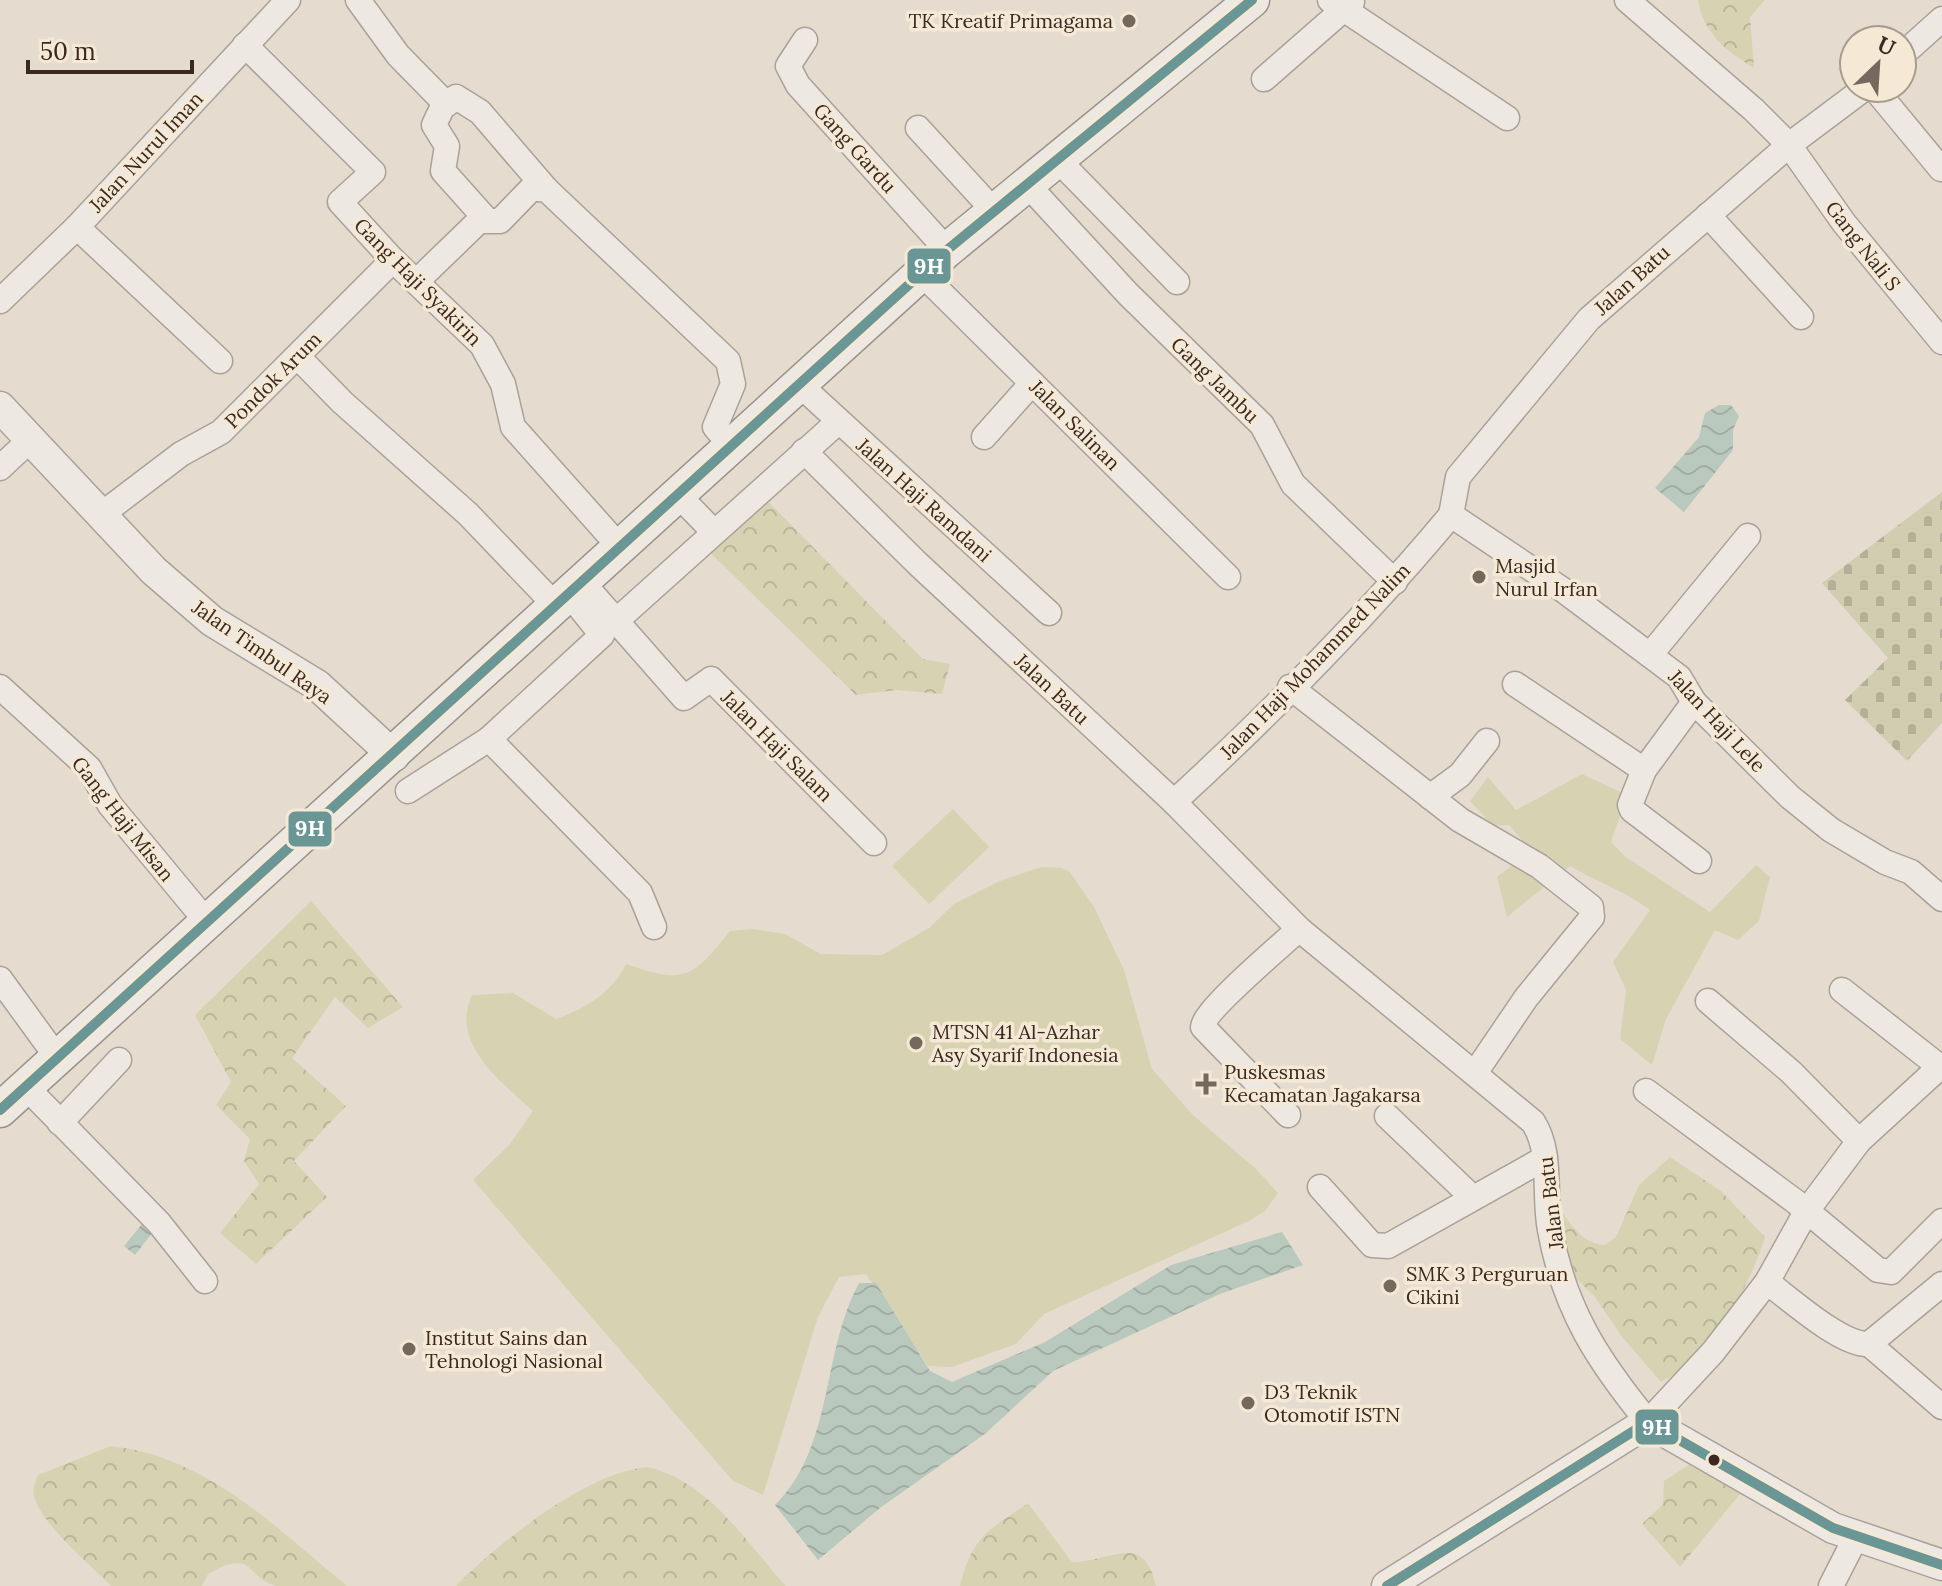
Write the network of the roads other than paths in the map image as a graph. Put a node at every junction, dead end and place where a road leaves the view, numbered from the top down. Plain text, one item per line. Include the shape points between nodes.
1 (288, 0) edge
2 (358, 0) edge
3 (1252, 0) edge
4 (1627, 0) edge
5 (1342, 4) edge
6 (1942, 19) edge
7 (805, 40) dead end
8 (1918, 41) edge
9 (245, 45) junction
10 (1264, 79) dead end
11 (446, 104) junction
12 (1844, 104) edge
13 (1887, 104) edge
14 (1507, 118) dead end
15 (918, 128) dead end
16 (1789, 145) junction
17 (1941, 169) edge
18 (1067, 170) junction
19 (547, 190) junction
20 (1036, 194) junction
21 (993, 210) junction
22 (1708, 215) junction
23 (485, 218) junction
24 (77, 227) junction
25 (947, 250) junction
26 (393, 260) junction
27 (925, 278) junction
28 (417, 281) junction
29 (1177, 282) dead end
30 (0, 301) edge
31 (1801, 317) dead end
32 (1942, 342) edge
33 (298, 357) junction
34 (220, 361) dead end
35 (1032, 383) junction
36 (0, 407) edge
37 (822, 407) junction
38 (984, 437) dead end
39 (31, 439) junction
40 (732, 447) junction
41 (804, 451) junction
42 (0, 468) edge
43 (102, 514) junction
44 (697, 514) junction
45 (1451, 515) junction
46 (1748, 536) dead end
47 (618, 545) junction
48 (1228, 577) dead end
49 (1395, 582) junction
50 (591, 610) junction
51 (1049, 613) dead end
52 (1650, 655) junction
53 (1515, 684) dead end
54 (0, 687) edge
55 (1290, 687) junction
56 (1694, 702) junction
57 (489, 739) junction
58 (1487, 741) dead end
59 (394, 756) junction
60 (1644, 770) junction
61 (408, 791) dead end
62 (1430, 797) junction
63 (1174, 802) junction
64 (874, 843) dead end
65 (1699, 861) dead end
66 (1942, 899) edge
67 (207, 922) junction
68 (654, 927) dead end
69 (1299, 929) junction
70 (0, 979) edge
71 (1842, 990) dead end
72 (1708, 1001) dead end
73 (71, 1048) junction
74 (1941, 1066) edge
75 (1475, 1073) junction
76 (29, 1089) junction
77 (1646, 1091) dead end
78 (0, 1110) edge
79 (1288, 1115) dead end
80 (1387, 1116) dead end
81 (56, 1119) junction
82 (1859, 1141) junction
83 (1545, 1158) junction
84 (1320, 1187) dead end
85 (1473, 1198) junction
86 (1806, 1212) junction
87 (1942, 1221) edge
88 (205, 1281) dead end
89 (1767, 1282) junction
90 (1942, 1284) edge
91 (1869, 1344) junction
92 (1942, 1407) edge
93 (1648, 1422) junction
94 (1857, 1535) junction
95 (1942, 1565) edge
96 (1387, 1586) edge
97 (1831, 1586) edge

1 - 9 street, Jalan Nurul Iman
2 - 11 street via 398,55
3 - 18 main road
4 - 16 street
5 - 10 street
5 - 14 street
6 - 8 street
7 - 25 street, Gang Gardu via 788,66 798,85
9 - 24 street, Jalan Nurul Iman
9 - 26 street, Gang Haji Syakirin via 373,172 340,202
11 - 19 street via 456,97 472,104
11 - 23 street via 434,125 447,146 443,171
12 - 16 street, Jalan Batu
13 - 17 street
15 - 21 street
16 - 22 street, Jalan Batu
16 - 32 street, Gang Nali S via 1844,223
18 - 20 main road
18 - 29 street
19 - 23 street via 532,188 500,221
19 - 40 street via 725,357 734,379 715,427
20 - 21 main road
20 - 49 street, Gang Jambu via 1128,294 1262,425 1293,484
21 - 25 main road
22 - 31 street
22 - 45 street, Jalan Batu via 1589,319 1543,369 1458,477
23 - 28 street
24 - 30 street, Jalan Nurul Iman
24 - 34 street
25 - 27 main road
26 - 28 street, Gang Haji Syakirin
26 - 33 street, Pondok Arum
27 - 35 street, Jalan Salinan
27 - 37 main road
28 - 47 street, Gang Haji Syakirin via 482,345 503,384 513,427
33 - 43 street, Pondok Arum via 221,432 181,454
33 - 50 street via 468,514
35 - 38 street
35 - 48 street, Jalan Salinan
36 - 39 street, Jalan Timbul Raya
37 - 40 main road
37 - 41 street
37 - 51 street, Jalan Haji Ramdani
39 - 42 street
39 - 43 street, Jalan Timbul Raya
40 - 44 main road
41 - 44 street
41 - 63 street, Jalan Batu
43 - 59 street, Jalan Timbul Raya via 200,611 317,685
44 - 47 main road
44 - 50 street
45 - 49 street, Jalan Haji Mohammed Nalim
45 - 52 street, Jalan Haji Lele
46 - 52 street
47 - 50 main road
49 - 55 street, Jalan Haji Mohammed Nalim
50 - 57 street
50 - 59 main road
50 - 64 street, Jalan Haji Salam via 684,698 711,679
52 - 56 street, Jalan Haji Lele via 1679,677
53 - 60 street
54 - 67 street, Gang Haji Misan via 89,768 110,805
55 - 62 street
55 - 63 street, Jalan Haji Mohammed Nalim
56 - 60 street
56 - 66 street, Jalan Haji Lele via 1831,830 1911,872
57 - 61 street
57 - 68 street via 640,893
58 - 62 street via 1460,775
59 - 67 main road
60 - 65 street via 1632,794 1632,810
62 - 75 street via 1539,866 1586,900 1594,912
63 - 69 street, Jalan Batu
67 - 73 main road
69 - 75 street, Jalan Batu
69 - 79 street via 1203,1021 1203,1027
70 - 73 street
71 - 74 street
72 - 82 street via 1791,1072
73 - 76 main road
73 - 81 street via 108,1068
74 - 82 street
75 - 83 street, Jalan Batu via 1533,1122 1543,1137
76 - 78 main road
76 - 81 street
77 - 86 street
80 - 85 street
81 - 88 street via 159,1223
82 - 86 street
83 - 85 street
83 - 93 street, Jalan Batu via 1550,1229 1576,1318 1603,1367
84 - 85 street via 1372,1245 1388,1246
86 - 87 street via 1884,1272 1897,1267
86 - 89 street
89 - 91 street via 1842,1336
89 - 93 street via 1713,1352
90 - 91 street
91 - 92 street
93 - 94 street via 1789,1505
93 - 96 street
94 - 95 street
94 - 97 street

